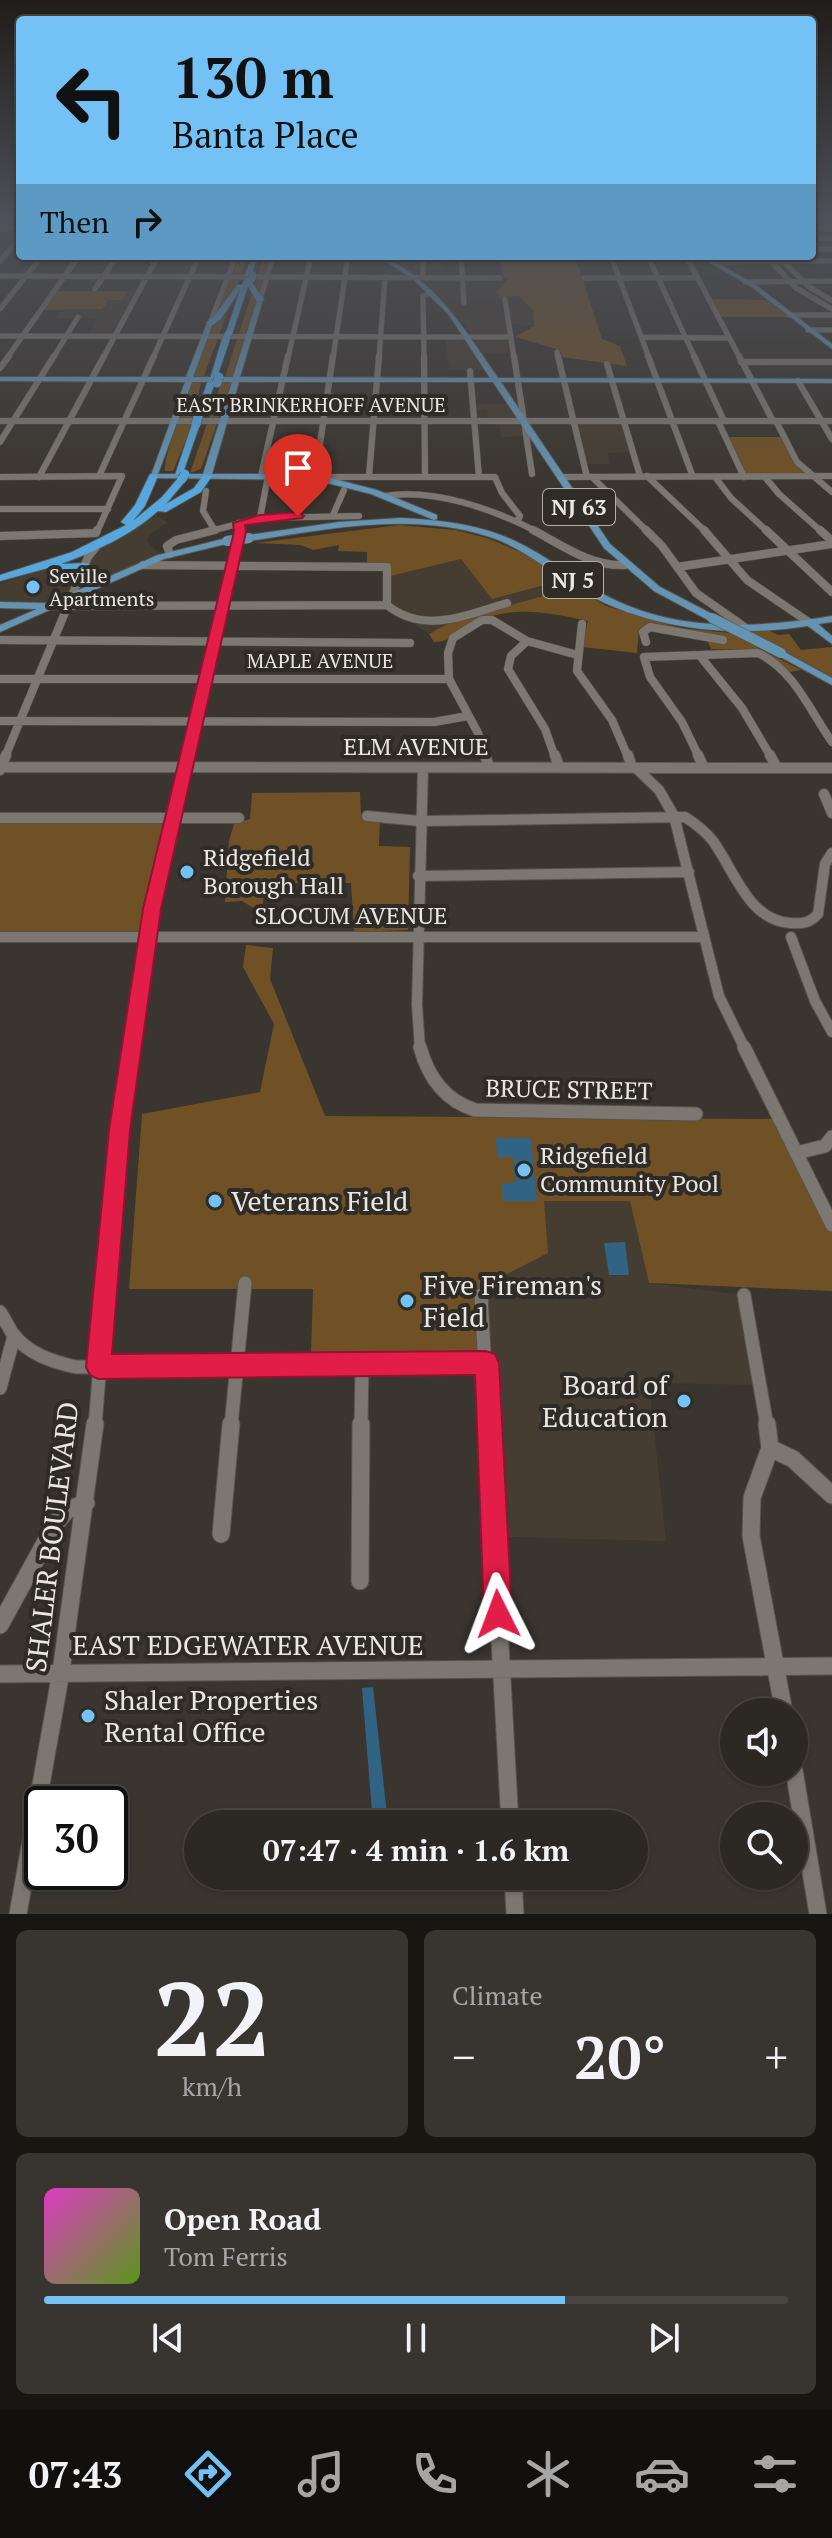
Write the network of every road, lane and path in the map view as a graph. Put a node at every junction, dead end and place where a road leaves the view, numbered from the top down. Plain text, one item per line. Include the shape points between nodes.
1 (40, 311) edge
2 (127, 311) edge
3 (174, 311) edge
4 (215, 311) edge
5 (221, 311) edge
6 (238, 311) edge
7 (257, 311) edge
8 (299, 311) edge
9 (341, 311) edge
10 (383, 311) edge
11 (423, 311) edge
12 (446, 311) edge
13 (507, 311) edge
14 (632, 311) edge
15 (674, 311) edge
16 (715, 311) edge
17 (784, 311) edge
18 (832, 312) edge
19 (789, 315) junction
20 (78, 317) dead end
21 (210, 323) junction
22 (808, 330) junction
23 (832, 330) edge
24 (0, 336) edge
25 (22, 336) junction
26 (66, 336) junction
27 (113, 336) junction
28 (205, 336) junction
29 (249, 336) junction
30 (162, 337) junction
31 (293, 337) junction
32 (337, 337) junction
33 (381, 337) junction
34 (424, 337) junction
35 (466, 337) junction
36 (511, 337) junction
37 (642, 337) junction
38 (686, 338) junction
39 (729, 338) junction
40 (831, 346) edge
41 (557, 352) dead end
42 (741, 362) junction
43 (832, 362) edge
44 (607, 364) dead end
45 (0, 368) edge
46 (470, 376) junction
47 (0, 379) edge
48 (189, 379) junction
49 (38, 380) junction
50 (90, 380) junction
51 (142, 380) junction
52 (236, 380) junction
53 (282, 380) junction
54 (329, 380) junction
55 (377, 380) junction
56 (424, 380) junction
57 (611, 380) junction
58 (497, 381) junction
59 (518, 381) junction
60 (565, 381) junction
61 (657, 381) junction
62 (704, 381) junction
63 (751, 381) junction
64 (798, 381) junction
65 (832, 381) edge
66 (0, 421) edge
67 (13, 421) junction
68 (68, 421) junction
69 (123, 421) junction
70 (173, 421) junction
71 (223, 421) junction
72 (273, 421) junction
73 (323, 421) junction
74 (373, 421) junction
75 (423, 421) junction
76 (473, 421) junction
77 (523, 421) junction
78 (573, 421) junction
79 (623, 421) junction
80 (672, 421) junction
81 (721, 421) junction
82 (774, 421) junction
83 (823, 421) junction
84 (832, 421) edge
85 (832, 439) edge
86 (0, 442) edge
87 (527, 447) junction
88 (540, 447) junction
89 (532, 474) dead end
90 (99, 476) junction
91 (153, 476) junction
92 (180, 476) junction
93 (207, 476) junction
94 (265, 476) junction
95 (369, 476) junction
96 (644, 476) junction
97 (814, 476) junction
98 (832, 476) edge
99 (0, 477) edge
100 (39, 477) junction
101 (315, 477) junction
102 (425, 477) junction
103 (479, 477) junction
104 (560, 477) junction
105 (589, 477) junction
106 (693, 477) junction
107 (715, 477) junction
108 (744, 477) junction
109 (765, 477) junction
110 (344, 490) dead end
111 (206, 491) dead end
112 (832, 492) edge
113 (384, 496) junction
114 (0, 509) edge
115 (108, 509) junction
116 (333, 515) junction
117 (359, 516) dead end
118 (260, 518) junction
119 (517, 522) junction
120 (136, 523) junction
121 (239, 523) junction
122 (456, 525) junction
123 (121, 527) junction
124 (214, 529) junction
125 (0, 536) edge
126 (96, 542) junction
127 (832, 542) edge
128 (786, 552) junction
129 (170, 554) junction
130 (732, 561) junction
131 (143, 565) junction
132 (625, 565) junction
133 (85, 566) junction
134 (677, 567) junction
135 (232, 568) junction
136 (36, 571) junction
137 (0, 574) edge
138 (832, 592) edge
139 (701, 597) junction
140 (70, 601) junction
141 (679, 602) junction
142 (507, 603) dead end
143 (0, 605) edge
144 (387, 605) junction
145 (52, 606) junction
146 (223, 606) junction
147 (832, 619) edge
148 (810, 623) junction
149 (582, 624) dead end
150 (657, 625) junction
151 (746, 628) junction
152 (0, 629) edge
153 (0, 640) edge
154 (53, 640) junction
155 (723, 640) dead end
156 (527, 641) junction
157 (832, 641) edge
158 (646, 642) dead end
159 (215, 643) junction
160 (410, 643) dead end
161 (574, 654) junction
162 (700, 656) junction
163 (0, 679) edge
164 (38, 679) junction
165 (206, 679) junction
166 (449, 679) junction
167 (832, 682) edge
168 (468, 716) junction
169 (0, 721) edge
170 (20, 721) junction
171 (197, 721) junction
172 (832, 742) edge
173 (489, 767) junction
174 (559, 767) junction
175 (0, 768) edge
176 (185, 768) junction
177 (423, 768) junction
178 (634, 768) junction
179 (704, 768) junction
180 (777, 768) junction
181 (832, 768) edge
182 (824, 794) dead end
183 (832, 813) edge
184 (367, 816) dead end
185 (674, 816) junction
186 (0, 818) edge
187 (239, 818) dead end
188 (175, 819) junction
189 (420, 821) junction
190 (832, 853) edge
191 (689, 872) junction
192 (418, 876) junction
193 (0, 937) edge
194 (703, 937) junction
195 (791, 937) dead end
196 (418, 938) junction
197 (148, 939) junction
198 (832, 1032) edge
199 (696, 1114) dead end
200 (831, 1143) edge
201 (796, 1153) junction
202 (832, 1225) edge
203 (245, 1283) dead end
204 (481, 1295) dead end
205 (744, 1295) dead end
206 (0, 1312) edge
207 (14, 1336) junction
208 (486, 1363) junction
209 (362, 1364) junction
210 (237, 1365) junction
211 (98, 1367) junction
212 (0, 1388) edge
213 (770, 1448) junction
214 (832, 1495) edge
215 (86, 1503) junction
216 (221, 1534) dead end
217 (360, 1581) dead end
218 (0, 1625) edge
219 (776, 1666) junction
220 (832, 1666) edge
221 (501, 1668) junction
222 (61, 1672) junction
223 (0, 1674) edge
224 (782, 1698) edge
225 (797, 1786) edge
226 (509, 1810) edge
227 (514, 1890) edge
228 (18, 1914) edge
229 (515, 1914) edge
230 (818, 1914) edge

1 - 25 street
2 - 27 street
3 - 30 street
4 - 21 street
5 - 21 highway
6 - 92 highway
7 - 29 main road
8 - 31 street
9 - 32 street
10 - 33 street
11 - 34 street
12 - 35 main road, NJ 63
13 - 36 street
14 - 37 street
15 - 38 street
16 - 39 street
17 - 19 main road
18 - 19 street
19 - 22 main road
20 - 26 street
21 - 28 main road
22 - 23 street
22 - 40 main road
24 - 25 street
25 - 26 street
25 - 45 street
26 - 27 street
26 - 49 street
27 - 30 street
27 - 50 street
28 - 29 street
28 - 30 street
28 - 48 main road
29 - 31 street
29 - 52 main road
30 - 51 street
31 - 32 street
31 - 53 street
32 - 33 street
32 - 54 street
33 - 34 street
33 - 55 street
34 - 35 street
34 - 56 street
35 - 36 street
35 - 58 main road, NJ 63
36 - 59 street
37 - 38 street
37 - 61 street
38 - 39 street
38 - 62 street
39 - 42 street
41 - 60 street
42 - 43 street
42 - 63 street
44 - 57 street
46 - 56 main road
46 - 58 main road
46 - 76 street
47 - 49 main road
48 - 51 main road
48 - 52 main road
48 - 70 main road
49 - 50 main road
49 - 67 street
50 - 51 main road
50 - 68 street
51 - 69 street
52 - 53 main road
52 - 71 main road
53 - 54 main road
53 - 72 street
54 - 55 main road
54 - 73 street
55 - 56 main road
55 - 74 street
56 - 75 street
57 - 60 main road
57 - 61 main road
57 - 79 street
58 - 59 main road
58 - 77 main road, NJ 63
59 - 60 main road
59 - 77 street
60 - 78 street
61 - 62 main road
61 - 80 street
62 - 63 main road
62 - 81 street
63 - 64 main road
63 - 82 street
64 - 65 main road
64 - 83 street
66 - 67 street, EAST BRINKERHOFF AVENUE
67 - 68 street, EAST BRINKERHOFF AVENUE
67 - 86 street
68 - 69 street, EAST BRINKERHOFF AVENUE
68 - 100 street
69 - 70 street, EAST BRINKERHOFF AVENUE
69 - 90 street
70 - 71 street, EAST BRINKERHOFF AVENUE
70 - 91 main road
71 - 72 street, EAST BRINKERHOFF AVENUE
71 - 93 main road
72 - 73 street, EAST BRINKERHOFF AVENUE
72 - 94 street
73 - 74 street, EAST BRINKERHOFF AVENUE
73 - 101 street
74 - 75 street, EAST BRINKERHOFF AVENUE
74 - 95 street
75 - 76 street, EAST BRINKERHOFF AVENUE
75 - 102 street
76 - 77 street, EAST BRINKERHOFF AVENUE
76 - 103 street
77 - 78 street, EAST BRINKERHOFF AVENUE
77 - 87 street
77 - 88 main road, NJ 63
78 - 79 street, EAST BRINKERHOFF AVENUE
78 - 105 street
79 - 80 street, EAST BRINKERHOFF AVENUE
79 - 96 street
80 - 81 street, EAST BRINKERHOFF AVENUE
80 - 106 street
81 - 82 street, EAST BRINKERHOFF AVENUE
81 - 108 street
82 - 83 street, EAST BRINKERHOFF AVENUE
82 - 97 street via 797,462
83 - 84 street, EAST BRINKERHOFF AVENUE
83 - 85 street
87 - 88 main road
87 - 89 street
88 - 104 main road, NJ 63
90 - 100 street
90 - 115 street via 122,476
91 - 93 main road
91 - 123 highway via 139,508
92 - 120 highway via 169,496
92 - 123 highway
93 - 94 main road
93 - 120 highway via 193,493
94 - 101 main road
94 - 118 street
95 - 101 street
95 - 102 street
96 - 105 street
96 - 106 street
96 - 130 street
97 - 98 street
97 - 109 street
97 - 112 street
99 - 100 street
101 - 113 main road
102 - 103 street
103 - 119 street via 495,477 520,516
104 - 105 street
104 - 132 main road, NJ 63 via 596,533
105 - 134 street
106 - 107 street
107 - 108 street
107 - 128 street via 726,495
108 - 109 street
109 - 127 street
110 - 116 street
111 - 124 street via 203,511
113 - 119 street via 425,497
113 - 122 main road
114 - 115 street
115 - 126 street
116 - 117 street
116 - 118 street
118 - 121 street
119 - 132 street via 599,563
120 - 126 highway
121 - 124 street
121 - 135 street, SHALER BOULEVARD
122 - 129 main road, NJ 5, bridge via 381,520
122 - 150 main road, NJ 5 via 512,542 594,594
123 - 137 highway via 80,548
124 - 129 street via 172,542 166,549
125 - 126 street
126 - 133 street
126 - 136 highway
126 - 137 highway
127 - 128 street
128 - 130 street
128 - 138 street
129 - 131 main road, NJ 5
130 - 134 street
130 - 148 street via 754,586
131 - 135 street
131 - 140 main road, NJ 5
132 - 141 main road, NJ 63
133 - 136 highway
133 - 140 street
134 - 139 street
135 - 144 street via 387,567
135 - 146 street, SHALER BOULEVARD
136 - 137 highway
139 - 141 street
139 - 151 street
140 - 145 main road, NJ 5
140 - 146 street
140 - 154 street
141 - 167 main road, NJ 63, bridge
142 - 144 street via 425,625 399,616
143 - 145 main road
144 - 146 street
145 - 152 main road, NJ 5
146 - 159 street, SHALER BOULEVARD
147 - 148 main road, NJ 5
148 - 151 main road, NJ 5
148 - 157 main road
149 - 161 street
150 - 151 main road, NJ 5
150 - 155 street
150 - 158 street via 643,632
153 - 154 street
154 - 159 street
154 - 164 street
156 - 161 street
156 - 166 street via 496,622 482,620 453,638
156 - 174 street via 511,656 508,669 545,729
159 - 160 street
159 - 165 street, SHALER BOULEVARD
161 - 178 street via 578,675 614,722
162 - 172 street via 769,657
162 - 179 street via 644,657 650,677 676,711
162 - 180 street via 742,708
163 - 164 street, MAPLE AVENUE
164 - 165 street, MAPLE AVENUE
164 - 170 street
165 - 166 street, MAPLE AVENUE
165 - 171 street, SHALER BOULEVARD
166 - 168 street
168 - 171 street via 434,722
168 - 173 street
169 - 170 street
170 - 171 street
170 - 175 street
171 - 176 street, SHALER BOULEVARD
173 - 174 street, ELM AVENUE
173 - 177 street, ELM AVENUE
174 - 178 street, ELM AVENUE
175 - 176 street, ELM AVENUE
176 - 177 street, ELM AVENUE
176 - 188 street, SHALER BOULEVARD
177 - 189 street, BRUCE STREET
178 - 179 street, ELM AVENUE
178 - 185 street via 659,790
179 - 180 street, ELM AVENUE
180 - 181 street, ELM AVENUE
182 - 183 street
184 - 189 street
185 - 189 street
185 - 190 street via 697,824 758,909 786,924 817,916 825,864
185 - 191 street
186 - 188 street
187 - 188 street
188 - 197 street, SHALER BOULEVARD
189 - 192 street, BRUCE STREET
191 - 192 street
191 - 194 street
192 - 196 street, BRUCE STREET
193 - 197 street, SLOCUM AVENUE
194 - 196 street, SLOCUM AVENUE
194 - 201 street via 726,1013
195 - 198 street
196 - 197 street, SLOCUM AVENUE
196 - 199 street, BRUCE STREET via 419,1045 439,1088 463,1109
197 - 211 street, SHALER BOULEVARD via 119,1130
200 - 201 street
201 - 202 street
203 - 210 street
204 - 208 street
205 - 213 street
206 - 207 street
207 - 211 street via 45,1359
207 - 212 street
208 - 209 street
208 - 221 street
209 - 210 street
209 - 217 street
210 - 211 street
210 - 216 street
211 - 215 street, SHALER BOULEVARD
213 - 214 street via 793,1459
213 - 219 street via 750,1515
215 - 218 street via 67,1510 56,1523
215 - 222 street, SHALER BOULEVARD
219 - 220 street, EAST EDGEWATER AVENUE
219 - 221 street, EAST EDGEWATER AVENUE
219 - 224 street
221 - 222 street, EAST EDGEWATER AVENUE
221 - 226 street
222 - 223 street, EAST EDGEWATER AVENUE
222 - 228 street, SHALER BOULEVARD
225 - 230 street
227 - 229 street

